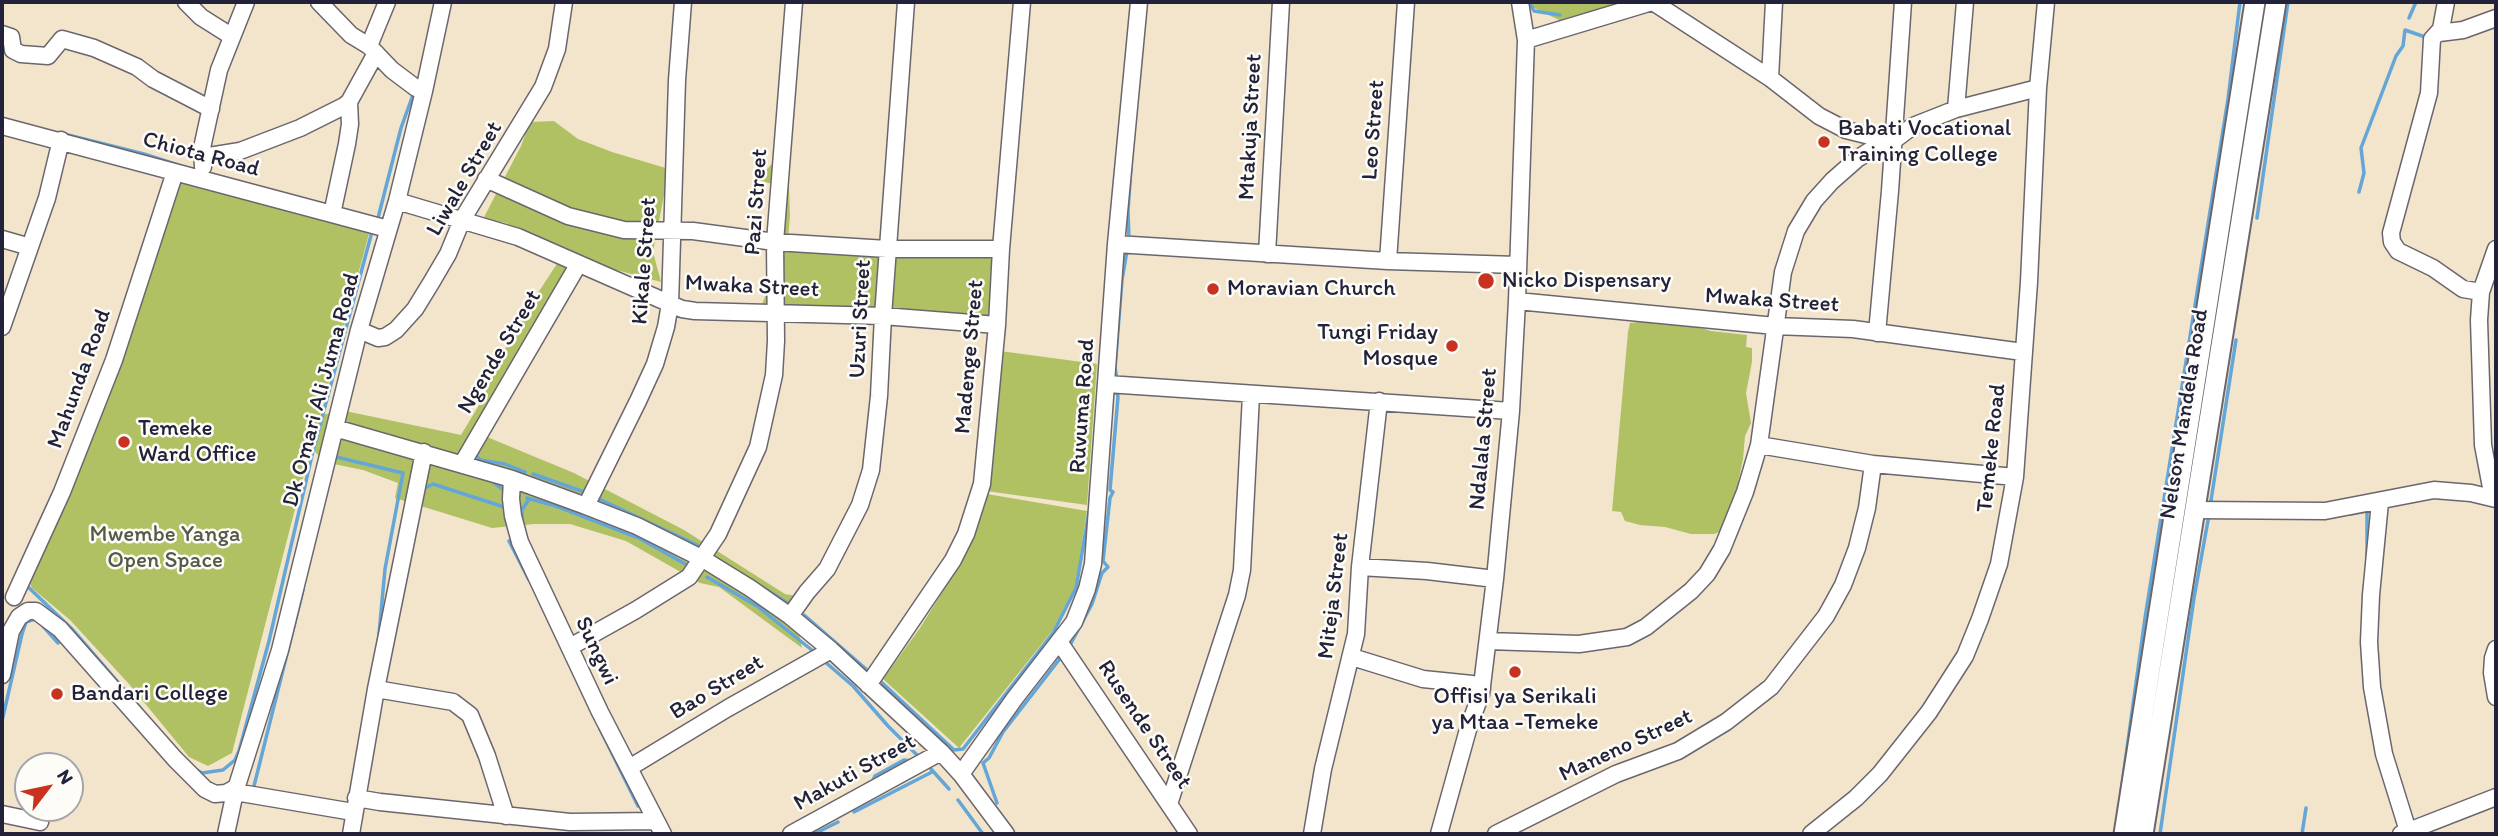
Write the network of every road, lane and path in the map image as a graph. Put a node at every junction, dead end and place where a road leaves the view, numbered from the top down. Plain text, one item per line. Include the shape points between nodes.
1 (186, 2) edge
2 (246, 2) edge
3 (319, 2) edge
4 (387, 2) edge
5 (443, 2) edge
6 (564, 2) edge
7 (683, 2) edge
8 (794, 2) edge
9 (906, 2) edge
10 (1022, 2) edge
11 (1139, 2) edge
12 (1281, 2) edge
13 (1406, 2) edge
14 (1520, 2) edge
15 (1652, 2) edge
16 (1774, 2) edge
17 (1903, 2) edge
18 (1965, 2) edge
19 (2046, 2) edge
20 (2255, 2) edge
21 (2276, 2) edge
22 (2446, 2) edge
23 (2496, 18) edge
24 (2439, 33) junction
25 (2, 34) edge
26 (231, 36) junction
27 (1526, 40) junction
28 (372, 50) junction
29 (1770, 78) junction
30 (2038, 89) junction
31 (424, 91) junction
32 (349, 102) junction
33 (211, 109) junction
34 (1956, 110) junction
35 (2, 126) edge
36 (61, 140) junction
37 (1893, 141) junction
38 (203, 170) junction
39 (175, 172) junction
40 (486, 179) junction
41 (397, 201) junction
42 (333, 210) junction
43 (462, 220) junction
44 (388, 229) junction
45 (671, 231) junction
46 (2, 239) edge
47 (775, 242) junction
48 (1116, 244) junction
49 (30, 247) junction
50 (887, 249) junction
51 (1000, 249) junction
52 (2496, 250) edge
53 (1267, 254) junction
54 (1388, 261) junction
55 (578, 265) junction
56 (1517, 265) junction
57 (2481, 292) junction
58 (1517, 301) junction
59 (670, 304) junction
60 (775, 313) junction
61 (883, 316) junction
62 (997, 325) junction
63 (1774, 326) junction
64 (2, 327) edge
65 (359, 330) junction
66 (1877, 333) junction
67 (2023, 352) junction
68 (1107, 384) junction
69 (1251, 395) junction
70 (1379, 401) junction
71 (1511, 411) junction
72 (335, 428) junction
73 (1759, 445) junction
74 (424, 452) junction
75 (462, 464) junction
76 (1873, 464) junction
77 (2015, 477) junction
78 (512, 479) junction
79 (2495, 498) edge
80 (2380, 502) junction
81 (586, 506) junction
82 (2195, 510) junction
83 (703, 559) junction
84 (1360, 568) junction
85 (1495, 579) junction
86 (8, 594) edge
87 (28, 611) junction
88 (790, 617) junction
89 (1488, 641) junction
90 (1060, 642) junction
91 (570, 648) junction
92 (2496, 649) edge
93 (831, 650) junction
94 (1352, 657) junction
95 (2, 675) edge
96 (868, 685) junction
97 (1482, 688) junction
98 (376, 689) junction
99 (2496, 697) edge
100 (941, 752) junction
101 (629, 768) junction
102 (961, 774) junction
103 (236, 790) junction
104 (2496, 797) edge
105 (359, 803) junction
106 (1169, 804) junction
107 (506, 816) junction
108 (2441, 818) junction
109 (659, 828) edge
110 (2405, 833) edge
111 (226, 834) edge
112 (351, 834) edge
113 (791, 834) edge
114 (1006, 834) edge
115 (1189, 834) edge
116 (1312, 834) edge
117 (1439, 834) edge
118 (1496, 834) edge
119 (1811, 834) edge
120 (2123, 834) edge
121 (2143, 834) edge
122 (2447, 834) edge

1 - 26 street
2 - 26 street
3 - 28 street
4 - 28 street
5 - 31 street, Dk Omari Ali Juma Road
6 - 40 street, Liwale Street via 557,49 543,87
7 - 45 street, Kikale Street
8 - 47 street, Pazi Street
9 - 50 street, Uzuri Street
10 - 51 street, Madenge Street
11 - 48 street, Ruvuma Road
12 - 53 street, Mtakuja Street
13 - 54 street, Leo Street
14 - 27 street, Ndalala Street
15 - 27 street
15 - 29 street
16 - 29 street
17 - 37 street
18 - 34 street
19 - 30 street, Temeke Road
20 - 120 main road, Nelson Mandela Road
21 - 82 main road, Nelson Mandela Road
22 - 24 street
23 - 24 street
24 - 57 street via 2432,39 2429,93 2393,221 2392,242 2398,251 2463,289
25 - 33 street via 11,37 13,50 21,54 48,56 62,39 94,48
26 - 33 street
27 - 56 street, Ndalala Street
28 - 31 street
28 - 32 street
29 - 37 street via 1834,124
30 - 34 street
30 - 67 street, Temeke Road
31 - 41 street, Dk Omari Ali Juma Road
32 - 38 street
32 - 42 street via 350,124
33 - 38 street via 202,148
34 - 37 street via 1913,126
35 - 36 street, Chiota Road
36 - 39 street, Chiota Road
36 - 49 street
37 - 63 street via 1857,159 1814,201 1796,231
37 - 66 street
38 - 39 street, Chiota Road
38 - 42 street, Chiota Road
39 - 86 street, Mahunda Road via 114,360 62,492
40 - 43 street, Liwale Street
40 - 45 street, Mwaka Street via 592,223 624,230
41 - 43 street, Mwaka Street
41 - 44 street, Dk Omari Ali Juma Road
42 - 44 street, Chiota Road
43 - 55 street, Mwaka Street via 518,237
43 - 65 street, Liwale Street via 431,283 396,330 378,338
44 - 65 street, Dk Omari Ali Juma Road
45 - 47 street, Mwaka Street
45 - 59 street, Kikale Street
46 - 49 street
47 - 50 street, Mwaka Street
47 - 60 street, Pazi Street
48 - 53 street
48 - 68 street, Ruvuma Road
49 - 64 street
50 - 51 street, Mwaka Street
50 - 61 street, Uzuri Street
51 - 62 street, Madenge Street
52 - 57 street
53 - 54 street
54 - 56 street
55 - 59 street, Mwaka Street
55 - 75 street, Ngende Street
56 - 58 street, Ndalala Street
57 - 79 street via 2483,444
58 - 63 street, Mwaka Street
58 - 71 street, Ndalala Street
59 - 60 street, Mwaka Street via 695,311
59 - 81 street, Kikale Street via 654,364
60 - 61 street, Mwaka Street
60 - 83 street, Pazi Street via 774,375 758,447
61 - 62 street, Mwaka Street
61 - 88 street, Uzuri Street via 868,482 827,569
62 - 96 street, Madenge Street via 982,484 966,534
63 - 66 street, Mwaka Street
63 - 73 street
65 - 72 street, Dk Omari Ali Juma Road
66 - 67 street, Mwaka Street
67 - 77 street, Temeke Road
68 - 69 street
68 - 90 street, Ruvuma Road via 1093,564 1080,610
69 - 70 street
69 - 106 street via 1237,595
70 - 71 street
70 - 84 street, Miteja Street
71 - 85 street, Ndalala Street
72 - 74 street
72 - 103 street, Dk Omari Ali Juma Road via 280,650
73 - 76 street
73 - 89 street via 1722,549 1707,574 1670,610 1627,636 1600,642
74 - 75 street
74 - 98 street
75 - 78 street
76 - 77 street
76 - 118 street, Maneno Street via 1867,508 1843,585 1826,616 1771,687 1678,751 1616,774
77 - 119 street, Temeke Road via 1999,564 1965,656 1894,759
78 - 81 street
78 - 91 street, Sungwi via 512,508 520,542
79 - 80 street via 2434,490
80 - 82 street via 2309,512
80 - 110 street via 2371,595 2372,687
81 - 83 street
82 - 121 main road, Nelson Mandela Road
83 - 88 street
83 - 91 street, Pazi Street via 680,584
84 - 85 street
84 - 94 street, Miteja Street
85 - 89 street, Ndalala Street
86 - 87 street
87 - 95 street via 11,631
87 - 103 street via 36,611 60,629 205,789 215,794
88 - 93 street
89 - 97 street, Ndalala Street
90 - 102 street, Ruvuma Road
90 - 106 street, Rusende Street
91 - 101 street, Sungwi
92 - 99 street via 2492,673
93 - 96 street
93 - 101 street, Bao Street
94 - 97 street via 1423,679
94 - 116 street, Miteja Street via 1323,769
96 - 100 street
97 - 117 street, Ndalala Street
98 - 105 street
98 - 107 street via 461,706 477,729
100 - 102 street
100 - 113 street, Makuti Street
101 - 109 street, Sungwi
102 - 114 street
103 - 105 street
103 - 111 street, Dk Omari Ali Juma Road
104 - 108 street
105 - 107 street
105 - 112 street
106 - 115 street, Rusende Street
107 - 109 street
108 - 110 street
108 - 122 street

